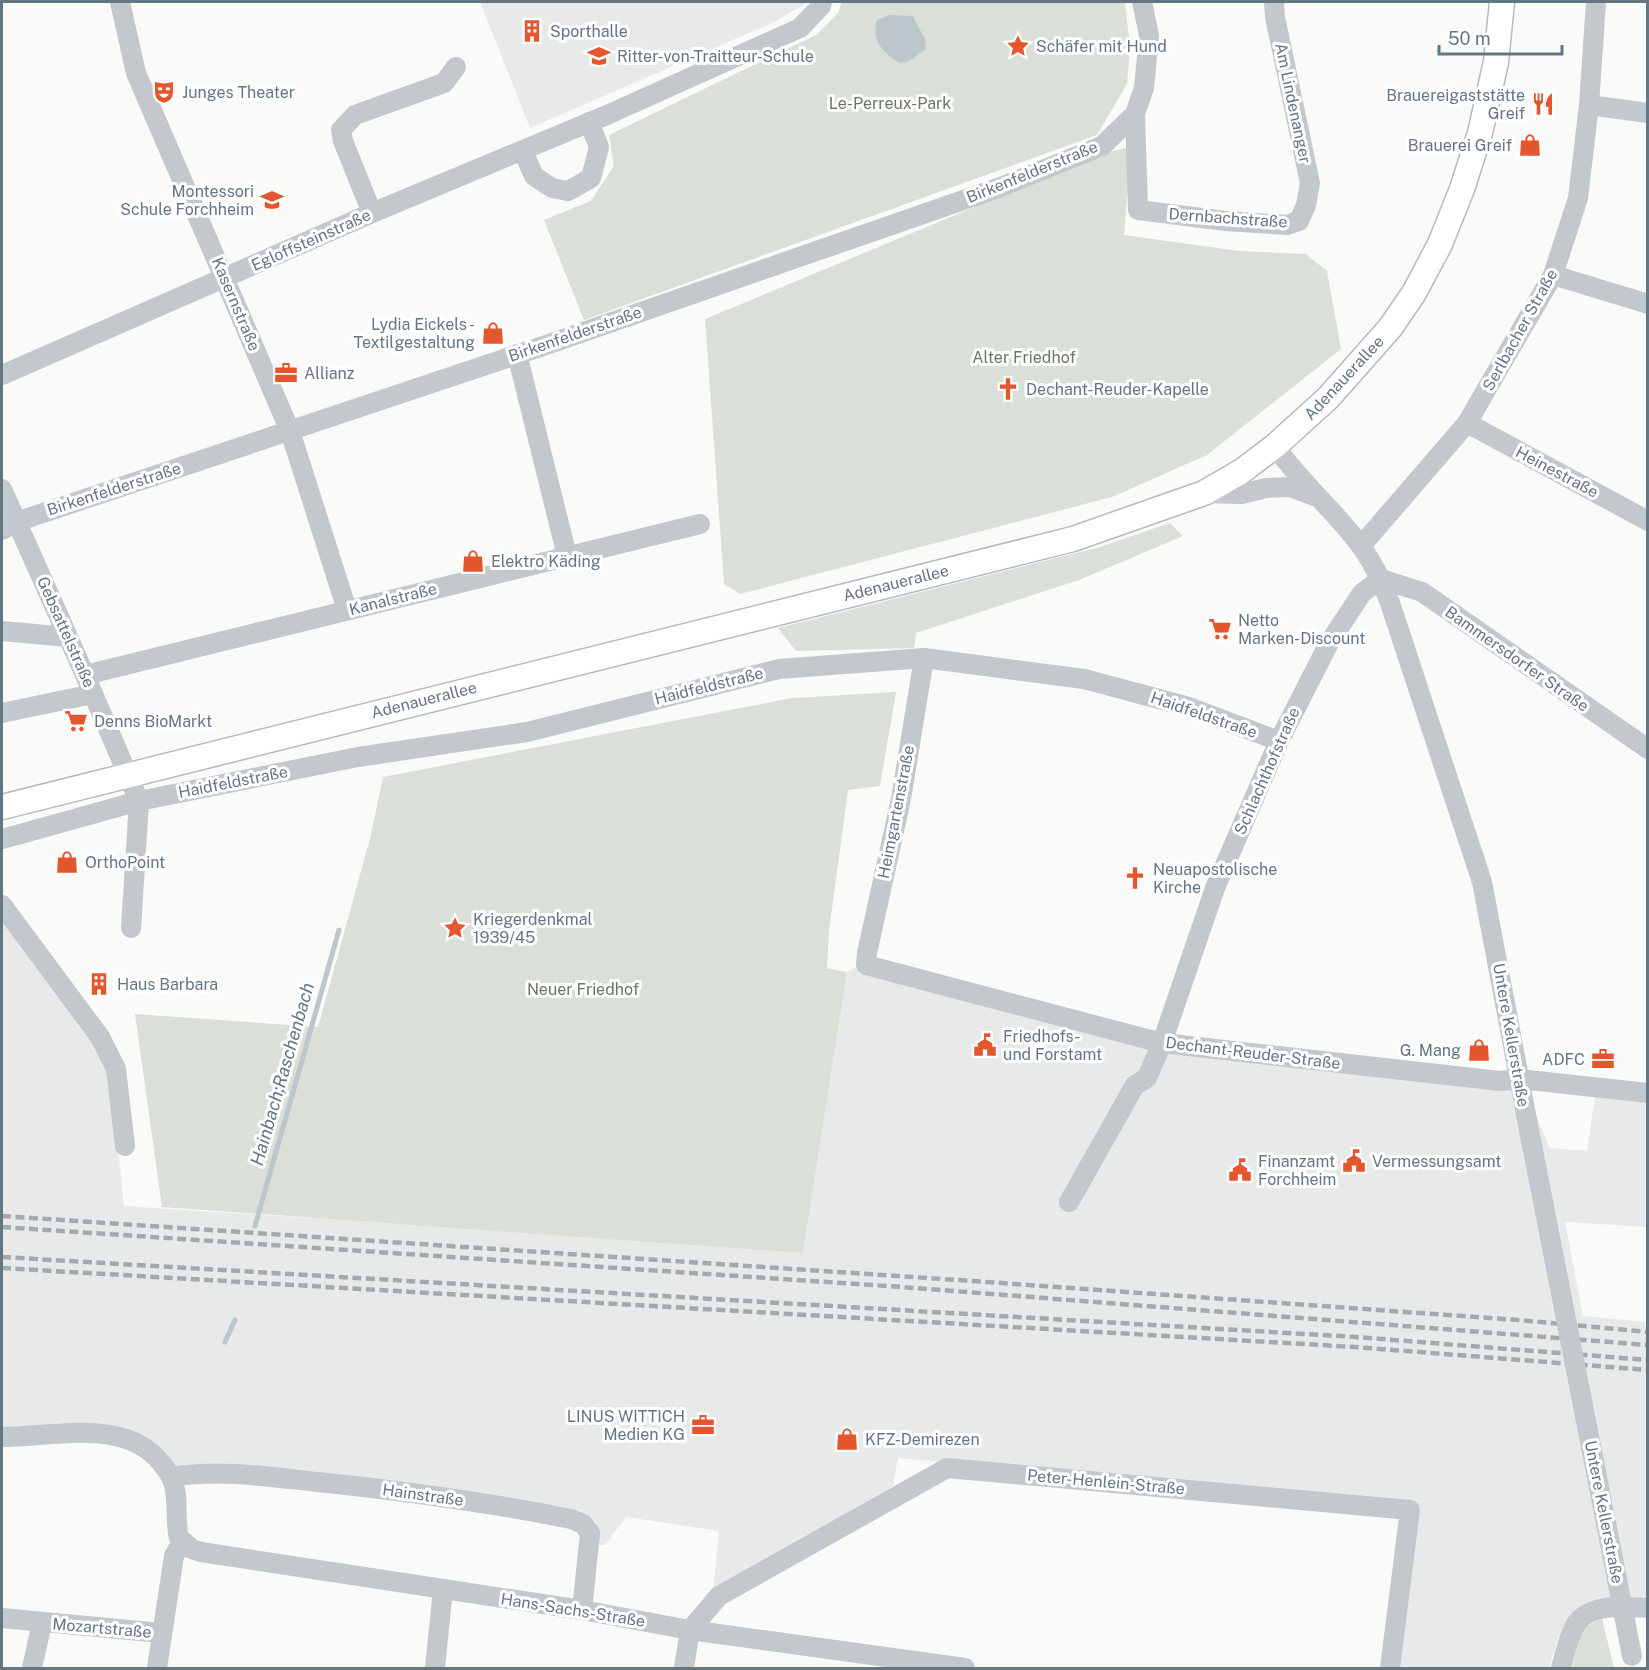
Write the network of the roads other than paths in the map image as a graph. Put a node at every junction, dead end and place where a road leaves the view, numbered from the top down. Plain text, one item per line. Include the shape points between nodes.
1 (822, 2) edge
2 (1142, 2) edge
3 (1274, 2) edge
4 (1502, 2) edge
5 (1596, 2) edge
6 (121, 7) edge
7 (456, 67) dead end
8 (1589, 105) junction
9 (1647, 113) edge
10 (1135, 114) junction
11 (598, 118) junction
12 (524, 151) junction
13 (1306, 205) joint
14 (372, 213) junction
15 (1553, 276) junction
16 (225, 278) junction
17 (1647, 304) edge
18 (517, 354) junction
19 (2, 375) edge
20 (1467, 423) junction
21 (290, 431) junction
22 (1275, 446) junction
23 (2, 489) edge
24 (1204, 493) junction
25 (1319, 498) junction
26 (1647, 521) edge
27 (700, 524) dead end
28 (9, 526) edge
29 (1361, 546) junction
30 (567, 556) junction
31 (1381, 579) junction
32 (346, 610) junction
33 (2, 631) edge
34 (68, 637) junction
35 (924, 658) junction
36 (86, 675) junction
37 (93, 694) junction
38 (2, 713) edge
39 (1279, 741) junction
40 (1647, 749) edge
41 (129, 775) junction
42 (138, 801) junction
43 (2, 807) edge
44 (2, 839) edge
45 (2, 905) edge
46 (131, 928) dead end
47 (866, 965) joint
48 (1162, 1043) junction
49 (1520, 1079) junction
50 (1647, 1093) edge
51 (125, 1146) dead end
52 (1069, 1202) dead end
53 (2, 1437) edge
54 (172, 1477) junction
55 (182, 1542) junction
56 (443, 1589) junction
57 (1647, 1608) edge
58 (582, 1610) junction
59 (2, 1618) edge
60 (42, 1623) junction
61 (690, 1630) junction
62 (161, 1633) junction
63 (32, 1668) edge
64 (157, 1668) edge
65 (435, 1668) edge
66 (684, 1668) edge
67 (965, 1668) edge
68 (1390, 1668) edge
69 (1561, 1668) edge
70 (1635, 1668) edge

1 - 11 street, Egloffsteinstraße via 800,28
2 - 10 street via 1149,35 1144,87
3 - 13 street, Am Lindenanger via 1310,183
4 - 22 main road, Adenauerallee via 1496,62 1480,133 1440,244 1390,328 1328,398
5 - 8 street, Serlbacher Straße
6 - 16 street, Kasernstraße via 136,73
7 - 14 street via 444,83 355,115 341,130
8 - 9 street
8 - 15 street, Serlbacher Straße via 1578,198
10 - 13 street, Dernbachstraße via 1138,210 1287,225 1299,221
10 - 18 street, Birkenfelderstraße via 1102,146 998,188
11 - 12 street, Egloffsteinstraße
11 - 12 street via 599,147 591,178 568,191 552,188 534,176
12 - 14 street, Egloffsteinstraße
14 - 16 street, Egloffsteinstraße
15 - 17 street
15 - 20 street, Serlbacher Straße
16 - 19 street, Egloffsteinstraße
16 - 21 street, Kasernstraße
18 - 21 street, Birkenfelderstraße
18 - 30 street
20 - 26 street, Heinestraße
20 - 29 street, Serlbacher Straße
21 - 28 street, Birkenfelderstraße
21 - 32 street, Kasernstraße
22 - 24 main road, Adenauerallee
22 - 25 street, Untere Kellerstraße
23 - 28 street, Gebsattelstraße
24 - 25 street via 1242,494 1290,487
24 - 41 main road, Adenauerallee via 1073,539
25 - 29 street, Untere Kellerstraße
27 - 30 street, Kanalstraße
28 - 34 street, Gebsattelstraße
29 - 31 street, Untere Kellerstraße
30 - 32 street, Kanalstraße
31 - 39 street, Schlachthofstraße via 1362,593 1329,643
31 - 40 street, Bammersdorfer Straße via 1422,592
31 - 49 street, Untere Kellerstraße via 1482,882
32 - 36 street, Kanalstraße
33 - 34 street
34 - 36 street, Gebsattelstraße
35 - 39 street, Haidfeldstraße via 1084,679 1190,707
35 - 42 street, Haidfeldstraße via 779,669 527,732 358,757
35 - 47 street, Heimgartenstraße via 901,799
36 - 37 street, Gebsattelstraße
37 - 38 street
37 - 41 street, Gebsattelstraße
39 - 48 street, Schlachthofstraße via 1215,888
41 - 42 street
41 - 43 main road, Adenauerallee
42 - 44 street, Haidfeldstraße
42 - 46 street
45 - 51 street via 100,1037 116,1070
47 - 48 street, Dechant-Reuder-Straße
48 - 49 street, Dechant-Reuder-Straße via 1500,1081
48 - 52 street, Schlachthofstraße via 1147,1078 1135,1085
49 - 50 street, Dechant-Reuder-Straße
49 - 70 street, Untere Kellerstraße, bridge
53 - 54 street via 91,1434 124,1438 157,1457
54 - 55 street
54 - 58 street, Hainstraße via 222,1473 287,1478 571,1518 590,1533
55 - 56 street, Hans-Sachs-Straße via 217,1555
55 - 62 street via 174,1556
56 - 58 street, Hans-Sachs-Straße
56 - 65 street
57 - 69 street via 1604,1607 1578,1620
58 - 61 street, Hans-Sachs-Straße
59 - 60 street, Mozartstraße
60 - 62 street, Mozartstraße
60 - 63 street, Mozartstraße
61 - 66 street
61 - 67 street, Hans-Sachs-Straße
61 - 68 street, Peter-Henlein-Straße via 719,1596 947,1468 1410,1510
62 - 64 street

